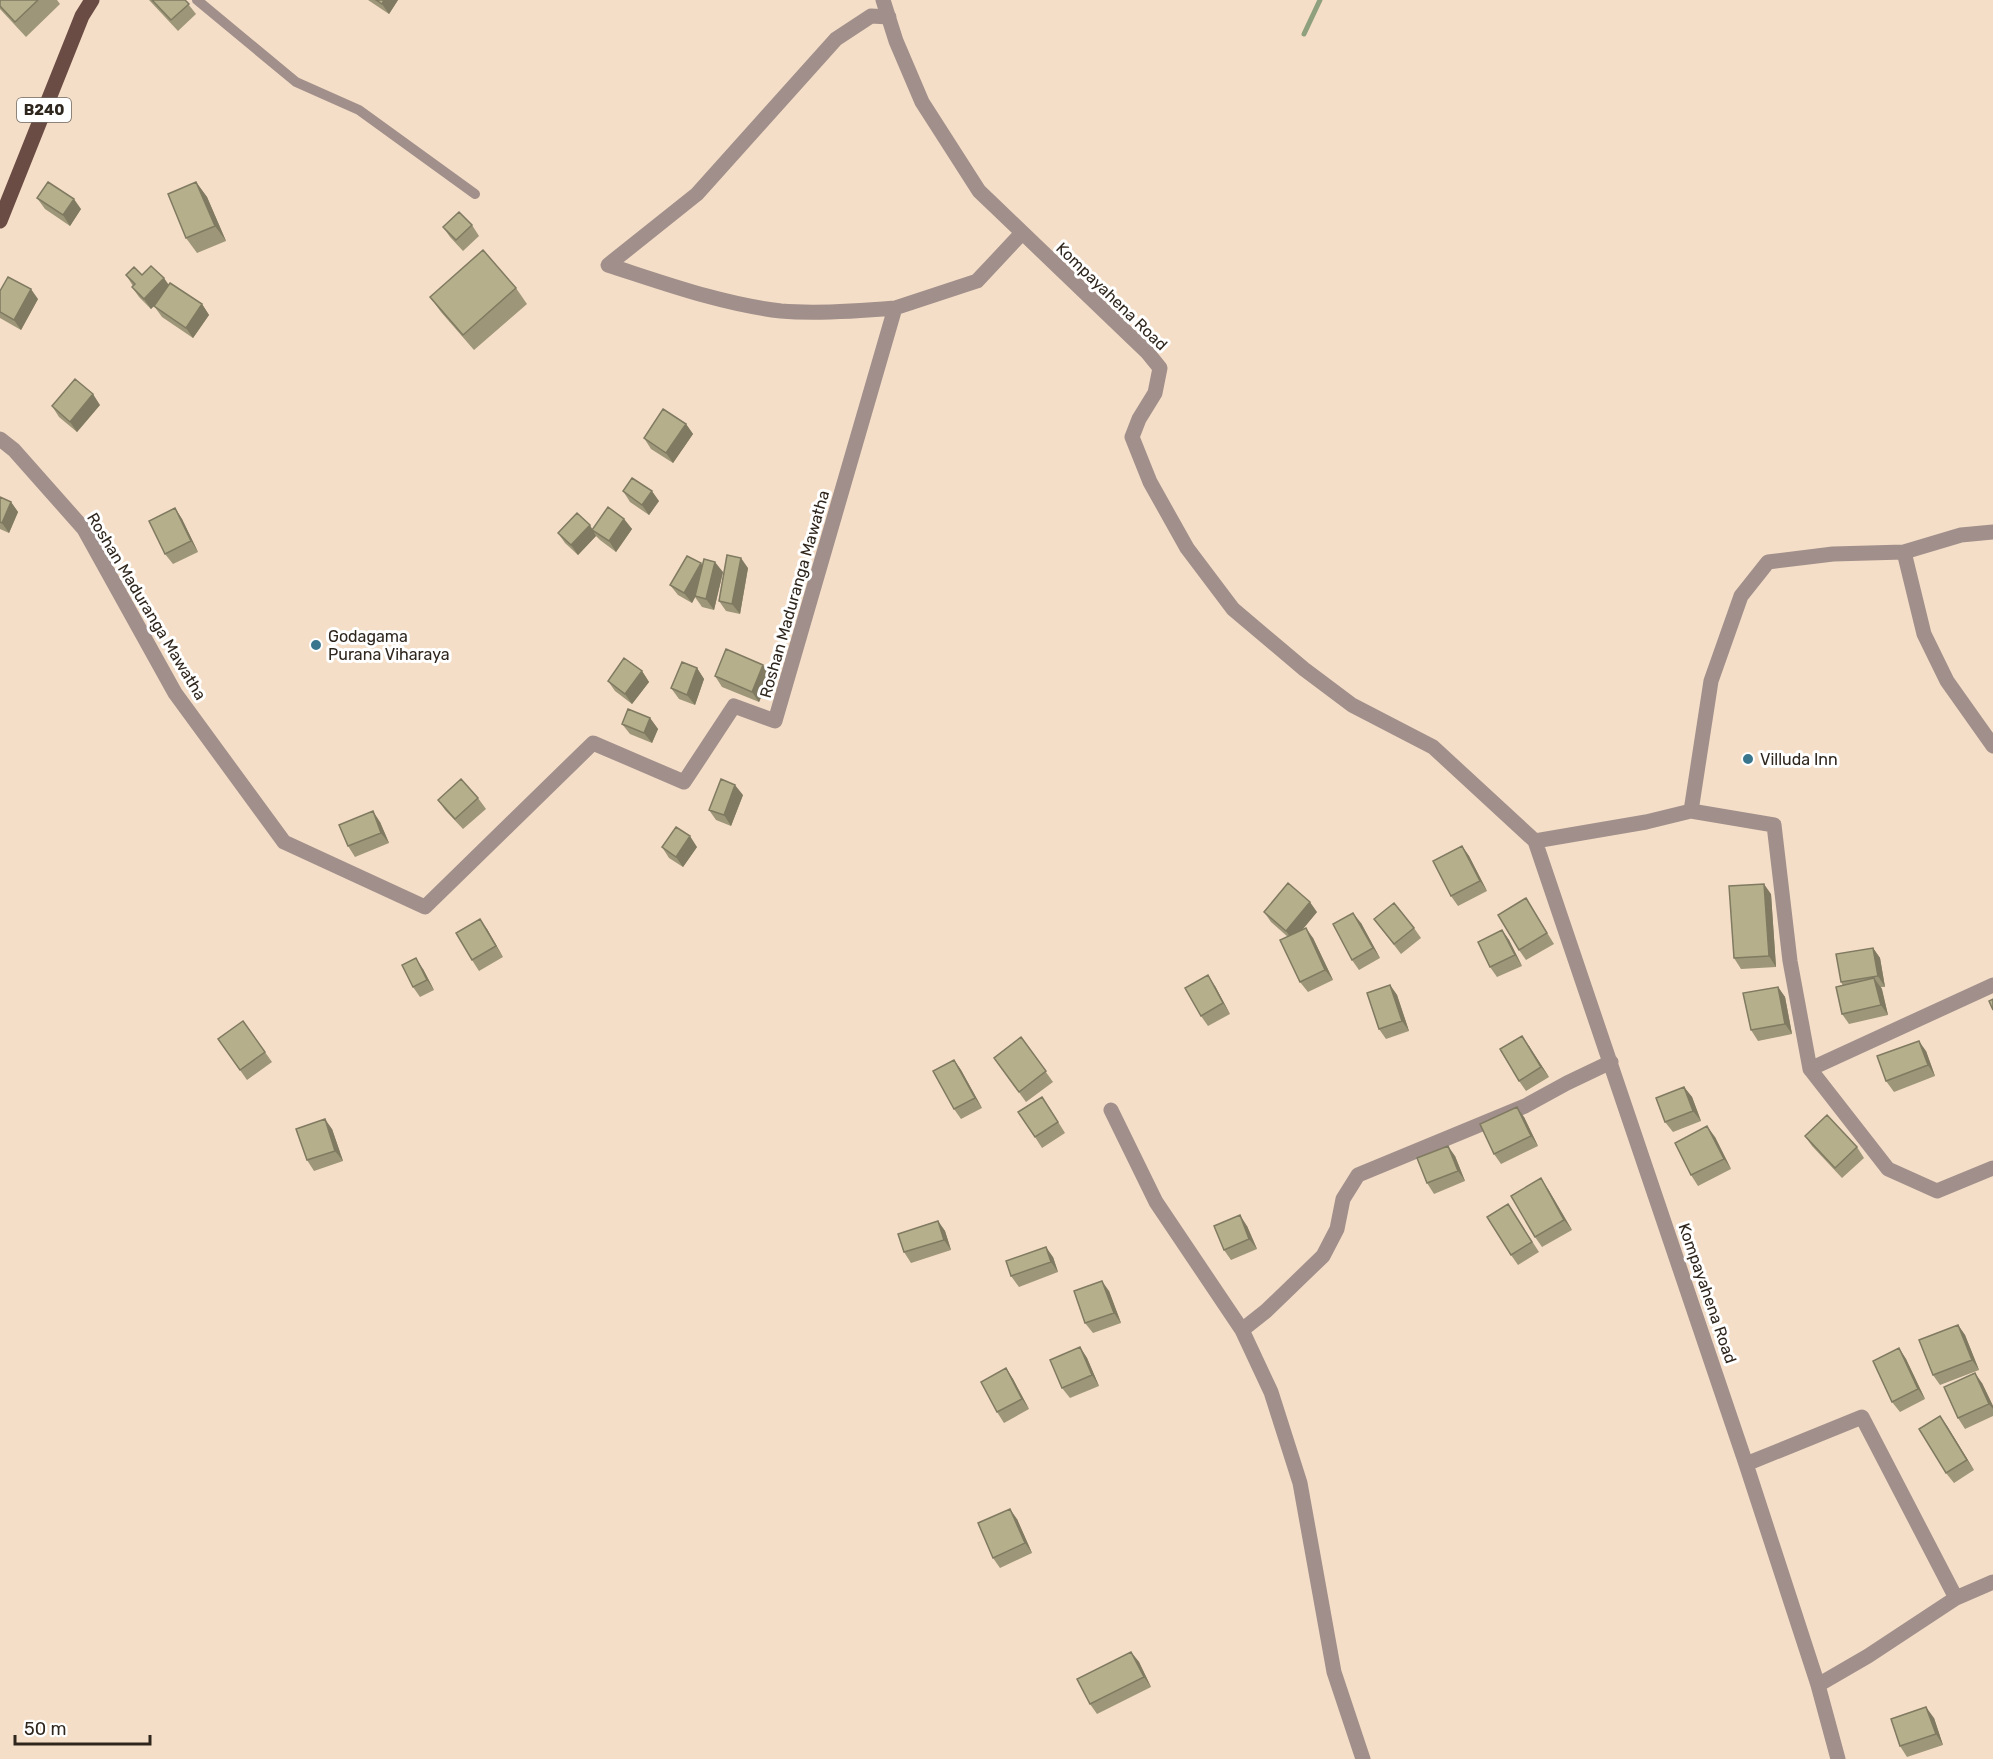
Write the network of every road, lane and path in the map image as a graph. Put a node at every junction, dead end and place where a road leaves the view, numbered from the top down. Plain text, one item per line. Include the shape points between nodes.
1 (92, 0) edge
2 (197, 0) edge
3 (883, 0) edge
4 (889, 17) junction
5 (475, 194) dead end
6 (1, 214) edge
7 (1022, 233) junction
8 (895, 308) junction
9 (0, 439) edge
10 (1993, 532) edge
11 (1904, 552) junction
12 (1993, 746) edge
13 (1691, 811) junction
14 (1535, 842) junction
15 (1993, 985) edge
16 (1611, 1062) junction
17 (1810, 1069) junction
18 (1111, 1110) dead end
19 (1993, 1168) edge
20 (1242, 1330) junction
21 (1746, 1464) junction
22 (1993, 1582) edge
23 (1956, 1598) junction
24 (1818, 1685) junction
25 (1363, 1759) edge
26 (1838, 1759) edge

1 - 6 main road, B240
2 - 5 lane via 296,82 359,110
3 - 4 street, Kompayahena Road
4 - 7 street, Kompayahena Road via 927,110 979,191
4 - 8 street via 871,16 836,39 698,194 608,265 707,296 781,311
7 - 8 street via 977,281
7 - 14 street, Kompayahena Road via 1148,352 1160,368 1155,393 1132,437 1150,482 1187,548 1233,609 1352,705 1433,747
8 - 9 street, Roshan Maduranga Mawatha via 776,721 734,706 684,782 593,743 425,907 284,842 175,693 84,530
10 - 11 street via 1961,535
11 - 12 street via 1923,634 1947,681
11 - 13 street via 1833,554 1768,562 1741,596 1711,681
13 - 14 street
13 - 17 street via 1774,825 1790,961
14 - 16 street, Kompayahena Road
15 - 17 street
16 - 20 street via 1525,1106 1358,1175 1342,1199 1337,1229 1323,1256
16 - 21 street, Kompayahena Road
17 - 19 street via 1888,1168 1937,1191
18 - 20 street via 1156,1202
20 - 25 street via 1271,1392 1300,1484 1334,1672
21 - 23 street via 1862,1417
21 - 24 street, Kompayahena Road
22 - 23 street
23 - 24 street
24 - 26 street, Kompayahena Road

